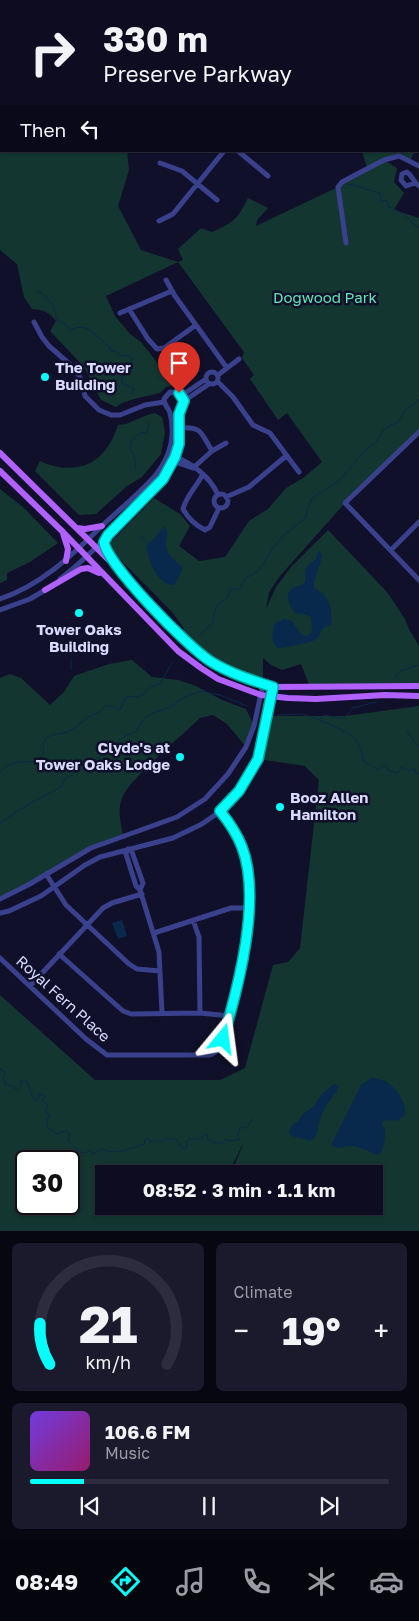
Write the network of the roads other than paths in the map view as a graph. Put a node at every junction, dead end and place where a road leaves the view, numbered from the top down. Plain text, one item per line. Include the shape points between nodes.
1 (223, 152) edge
2 (239, 152) edge
3 (160, 163) dead end
4 (419, 166) edge
5 (268, 176) dead end
6 (197, 183) junction
7 (217, 200) dead end
8 (159, 221) dead end
9 (346, 243) dead end
10 (166, 280) dead end
11 (172, 291) junction
12 (129, 309) junction
13 (120, 313) dead end
14 (34, 322) dead end
15 (196, 325) junction
16 (239, 359) dead end
17 (227, 368) junction
18 (218, 375) junction
19 (207, 381) junction
20 (218, 382) junction
21 (183, 398) junction
22 (164, 402) junction
23 (180, 428) junction
24 (419, 432) edge
25 (226, 443) dead end
26 (212, 451) junction
27 (0, 453) edge
28 (167, 456) junction
29 (286, 456) junction
30 (174, 459) junction
31 (193, 468) junction
32 (0, 470) edge
33 (299, 472) dead end
34 (203, 474) junction
35 (218, 494) junction
36 (226, 497) junction
37 (219, 508) junction
38 (419, 522) edge
39 (102, 526) junction
40 (76, 527) junction
41 (63, 532) junction
42 (108, 535) junction
43 (89, 540) junction
44 (95, 546) junction
45 (79, 549) junction
46 (390, 550) junction
47 (86, 556) junction
48 (66, 561) junction
49 (118, 569) junction
50 (103, 575) junction
51 (419, 580) edge
52 (45, 590) junction
53 (0, 599) edge
54 (0, 610) edge
55 (263, 684) junction
56 (419, 686) edge
57 (273, 687) junction
58 (261, 695) junction
59 (272, 696) junction
60 (419, 696) edge
61 (220, 811) junction
62 (123, 836) junction
63 (128, 849) junction
64 (46, 874) junction
65 (55, 890) junction
66 (141, 892) junction
67 (0, 899) edge
68 (249, 908) junction
69 (0, 913) edge
70 (193, 920) junction
71 (87, 925) junction
72 (154, 933) junction
73 (59, 954) junction
74 (0, 958) edge
75 (160, 972) junction
76 (30, 986) junction
77 (200, 1012) junction
78 (162, 1013) junction
79 (230, 1016) junction

1 - 6 street
2 - 5 street
3 - 6 street via 182,171
4 - 9 street via 399,156 384,160 342,182 338,187
6 - 7 street
6 - 8 street via 173,214
10 - 11 street
11 - 12 street
11 - 15 street
12 - 13 street
12 - 15 street via 157,349 164,348
14 - 22 street via 49,346 74,368 85,396 99,410 120,415 145,405
15 - 17 street
16 - 17 street
17 - 18 street
18 - 19 street via 211,372
18 - 20 street
19 - 20 street via 213,385
19 - 21 street
20 - 29 street via 253,425 270,433
21 - 22 street via 176,392 170,392
21 - 23 street
22 - 28 street via 172,428
23 - 26 street via 194,427
23 - 30 street
24 - 46 street via 345,503
25 - 26 street
26 - 31 street
27 - 40 main road
28 - 30 street
28 - 39 street via 163,467 145,487
29 - 33 street
29 - 36 street via 249,487
30 - 31 street via 191,463
30 - 42 street via 163,479
31 - 34 street
32 - 41 main road
34 - 35 street
34 - 37 street via 185,502 186,515 205,530 210,527
35 - 36 street
35 - 37 street via 214,502
36 - 37 street via 226,505
38 - 46 street
39 - 40 main road
39 - 43 street
40 - 43 main road
41 - 45 main road
41 - 48 main road via 68,548
42 - 44 street
42 - 49 main road via 105,546
43 - 44 main road
43 - 45 street
44 - 47 street
44 - 49 main road
45 - 47 main road
45 - 48 street
46 - 51 street
47 - 50 main road
47 - 52 street
48 - 53 street via 16,594
49 - 55 main road via 191,646 209,660
50 - 52 main road via 92,569 81,569
50 - 58 main road via 178,651 218,678
52 - 54 street
55 - 57 main road
55 - 58 street
56 - 57 main road
57 - 59 street
58 - 59 main road
58 - 62 street via 246,747 210,795 177,817
59 - 60 main road via 316,699
59 - 61 street via 258,759 239,791
61 - 63 street via 173,838
61 - 68 street, Royal Fern Place via 243,849
62 - 63 street
62 - 64 street via 91,848
63 - 65 street via 85,865
63 - 66 street via 143,883
64 - 65 street
64 - 67 street
65 - 69 street
65 - 71 street
66 - 71 street via 108,906
66 - 72 street
68 - 70 street via 232,908
68 - 79 street, Royal Fern Place via 243,965
70 - 72 street
70 - 77 street via 199,937
71 - 73 street
71 - 75 street via 129,964 137,969
72 - 75 street
73 - 76 street
73 - 78 street via 123,1012
74 - 76 street, Royal Fern Place
75 - 78 street
76 - 79 street, Royal Fern Place via 101,1052 113,1056 212,1055 220,1048
77 - 78 street
77 - 79 street

